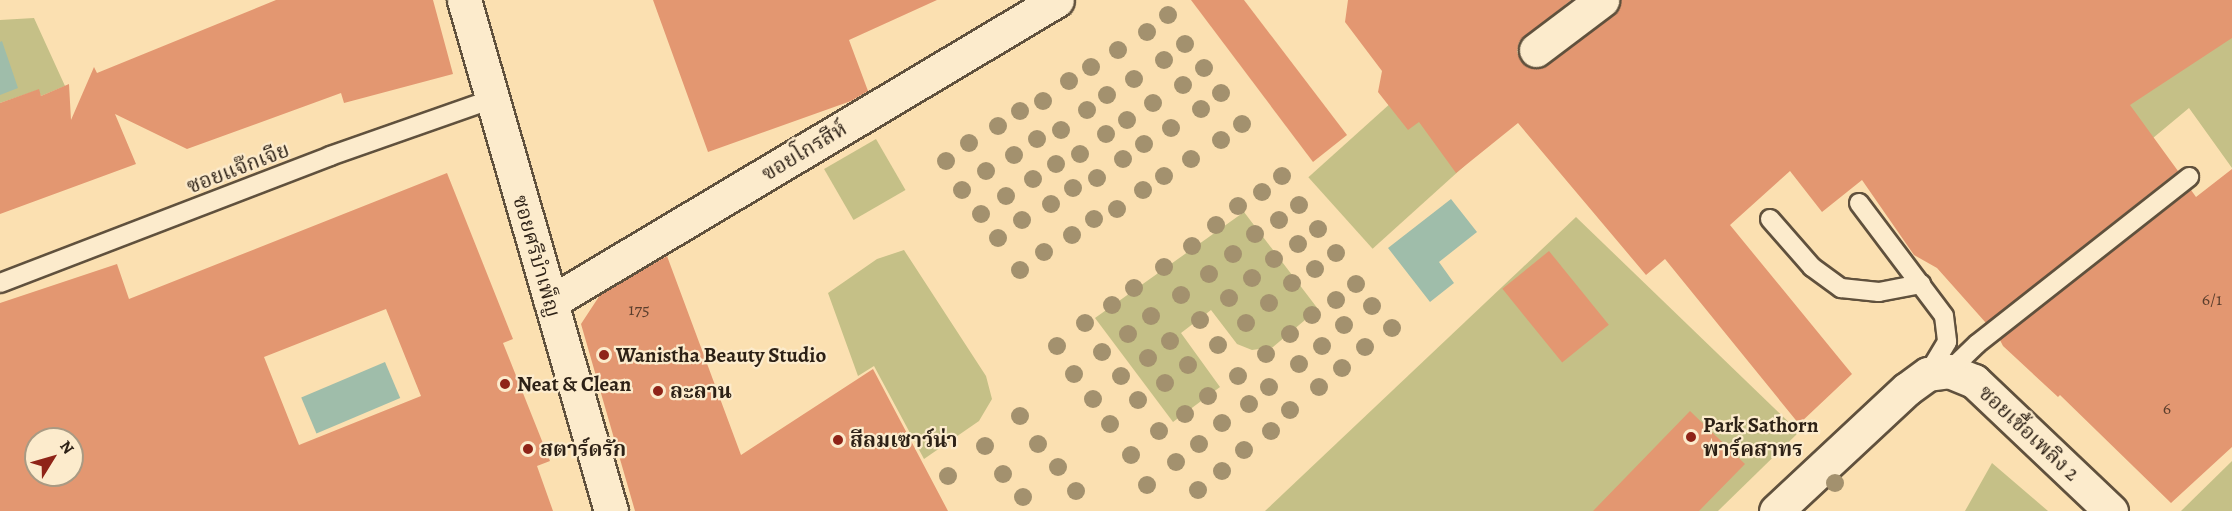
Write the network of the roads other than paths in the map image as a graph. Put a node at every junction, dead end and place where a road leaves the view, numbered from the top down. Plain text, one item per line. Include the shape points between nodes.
1 (464, 0) edge
2 (1057, 0) edge
3 (1602, 0) edge
4 (1536, 50) dead end
5 (493, 99) junction
6 (2189, 177) dead end
7 (1859, 203) dead end
8 (1770, 219) dead end
9 (0, 283) edge
10 (1921, 284) junction
11 (551, 302) junction
12 (1939, 372) junction
13 (611, 511) edge
14 (1776, 511) edge
15 (2111, 511) edge

1 - 5 street, ซอยศรีบำเพ็ญ
2 - 11 street, ฃอยโกรสีห์
3 - 4 street
5 - 9 lane, ซอยแจ๊กเจีย via 330,156
5 - 11 street, ซอยศรีบำเพ็ญ
6 - 12 lane
7 - 10 lane
8 - 10 lane via 1812,267 1841,288 1879,292
10 - 12 lane via 1944,316 1947,342
11 - 13 street, ซอยศรีบำเพ็ญ
12 - 14 street via 1907,389
12 - 15 street, ซอยเชื้อเพลิง 2 via 1974,381

